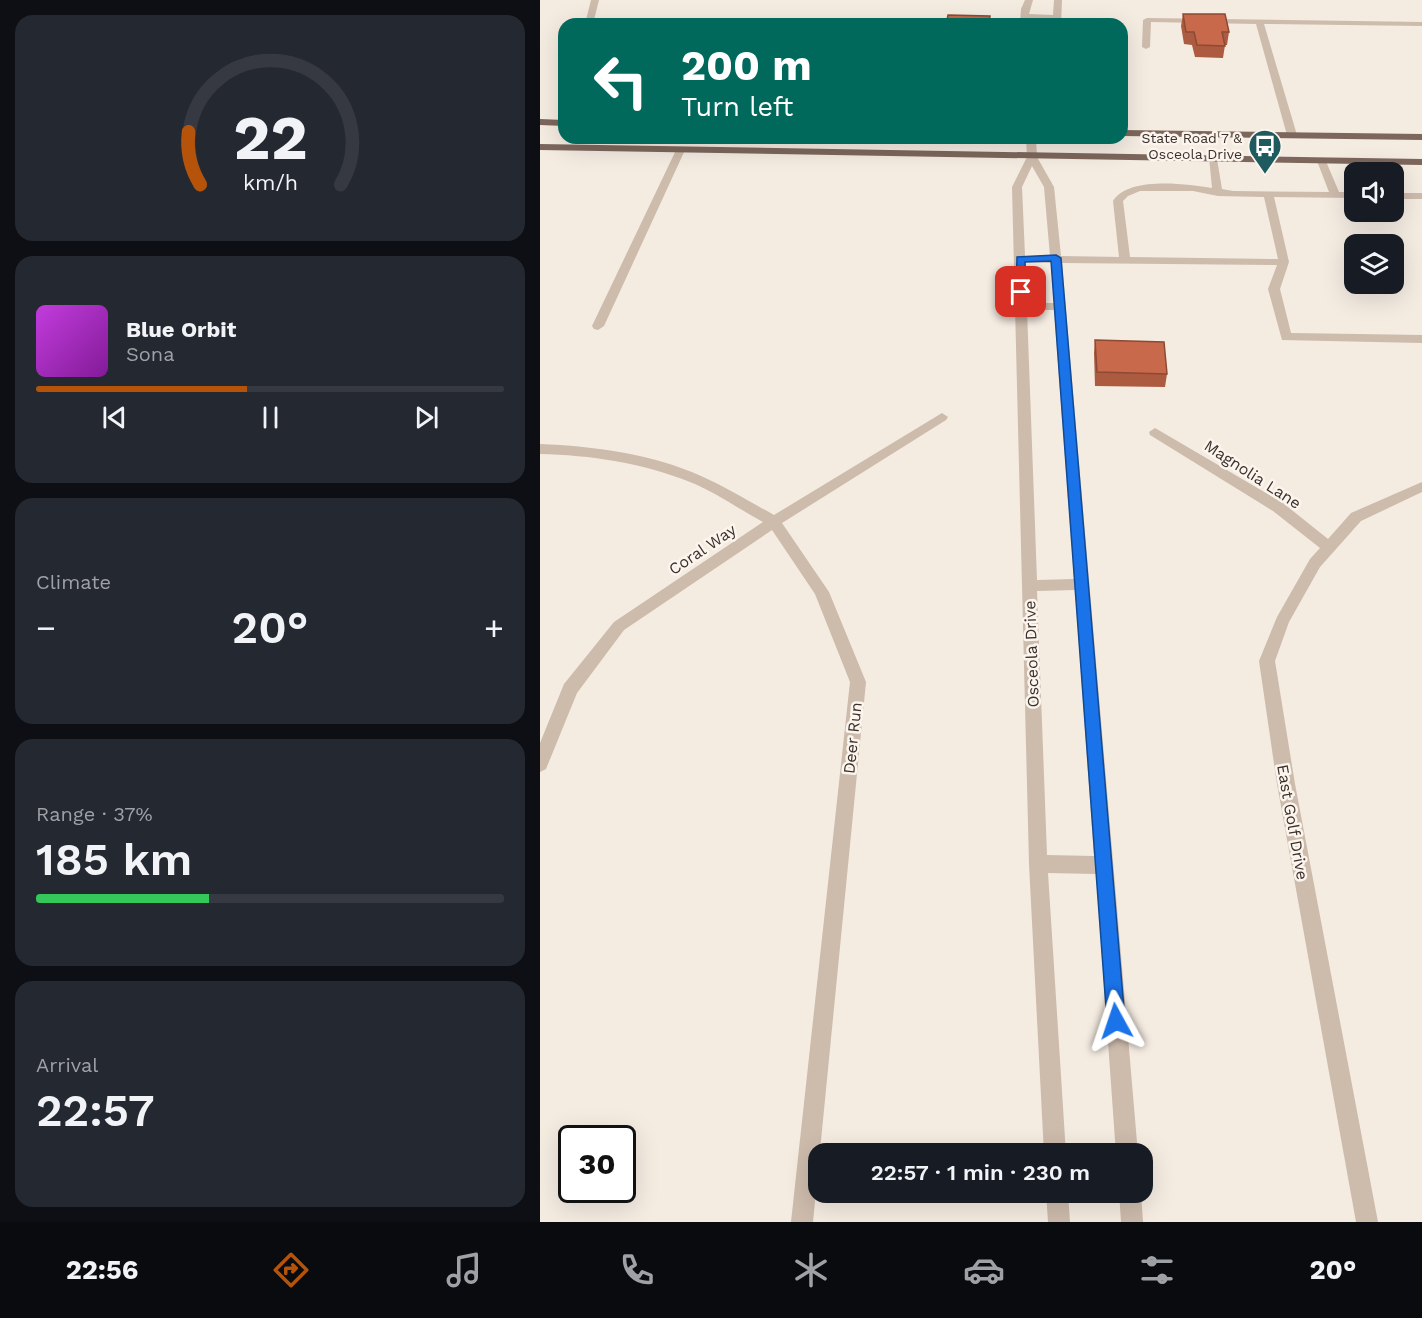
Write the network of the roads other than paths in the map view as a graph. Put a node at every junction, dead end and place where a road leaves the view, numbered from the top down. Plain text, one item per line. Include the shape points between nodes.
1 (595, 0) edge
2 (1029, 0) edge
3 (1058, 0) edge
4 (590, 18) edge
5 (1024, 18) edge
6 (1057, 18) edge
7 (1259, 22) junction
8 (1422, 24) edge
9 (1146, 47) dead end
10 (540, 122) edge
11 (558, 123) edge
12 (1128, 133) edge
13 (1292, 135) junction
14 (1422, 137) edge
15 (1031, 144) edge
16 (540, 147) edge
17 (680, 150) junction
18 (1032, 157) junction
19 (1212, 159) junction
20 (1322, 160) junction
21 (1422, 162) edge
22 (1218, 193) junction
23 (1268, 194) junction
24 (1335, 195) junction
25 (1344, 195) edge
26 (1404, 196) edge
27 (1422, 196) edge
28 (1056, 258) junction
29 (1020, 259) junction
30 (1125, 260) junction
31 (1284, 262) junction
32 (1022, 306) junction
33 (1060, 307) junction
34 (598, 326) dead end
35 (1422, 339) edge
36 (942, 417) dead end
37 (1155, 432) dead end
38 (540, 449) edge
39 (1422, 487) edge
40 (774, 522) junction
41 (1329, 547) junction
42 (1082, 584) junction
43 (1029, 586) junction
44 (540, 764) edge
45 (1038, 864) junction
46 (1104, 866) junction
47 (1054, 1143) edge
48 (1126, 1143) edge
49 (1058, 1203) edge
50 (1131, 1203) edge
51 (802, 1222) edge
52 (1059, 1222) edge
53 (1132, 1222) edge
54 (1368, 1222) edge

1 - 4 street
2 - 5 street
3 - 6 street
7 - 8 street
7 - 9 street via 1147,20
7 - 13 street
10 - 11 main road
12 - 13 main road
13 - 14 main road
15 - 18 street, Osceola Drive
16 - 17 main road
17 - 18 main road
17 - 34 street
18 - 19 main road
18 - 28 street, Osceola Drive via 1049,187
18 - 29 street, Osceola Drive via 1017,187
19 - 20 main road
19 - 22 street
20 - 21 main road
20 - 24 street
22 - 23 street
22 - 30 street via 1193,188 1140,188 1121,195 1118,201
23 - 24 street
23 - 31 street
24 - 25 street
26 - 27 street
28 - 29 street
28 - 30 street
28 - 33 street, Osceola Drive
29 - 32 street, Osceola Drive
30 - 31 street
31 - 35 street via 1274,289 1287,337
32 - 33 street
32 - 43 street, Osceola Drive
33 - 42 street, Osceola Drive
36 - 40 street, Coral Way
37 - 41 street, Magnolia Lane via 1278,507
38 - 40 street, Deer Run via 573,450 649,464 696,479
39 - 41 street, East Golf Drive via 1356,517
40 - 44 street, Coral Way via 619,626 570,689
40 - 51 street, Deer Run via 822,592 858,682
41 - 54 street, East Golf Drive via 1315,563 1282,621 1267,661 1286,784
42 - 43 street
42 - 46 street, Osceola Drive
43 - 45 street, Osceola Drive
45 - 46 street
45 - 47 street, Osceola Drive
46 - 48 street, Osceola Drive
49 - 52 street
50 - 53 street

